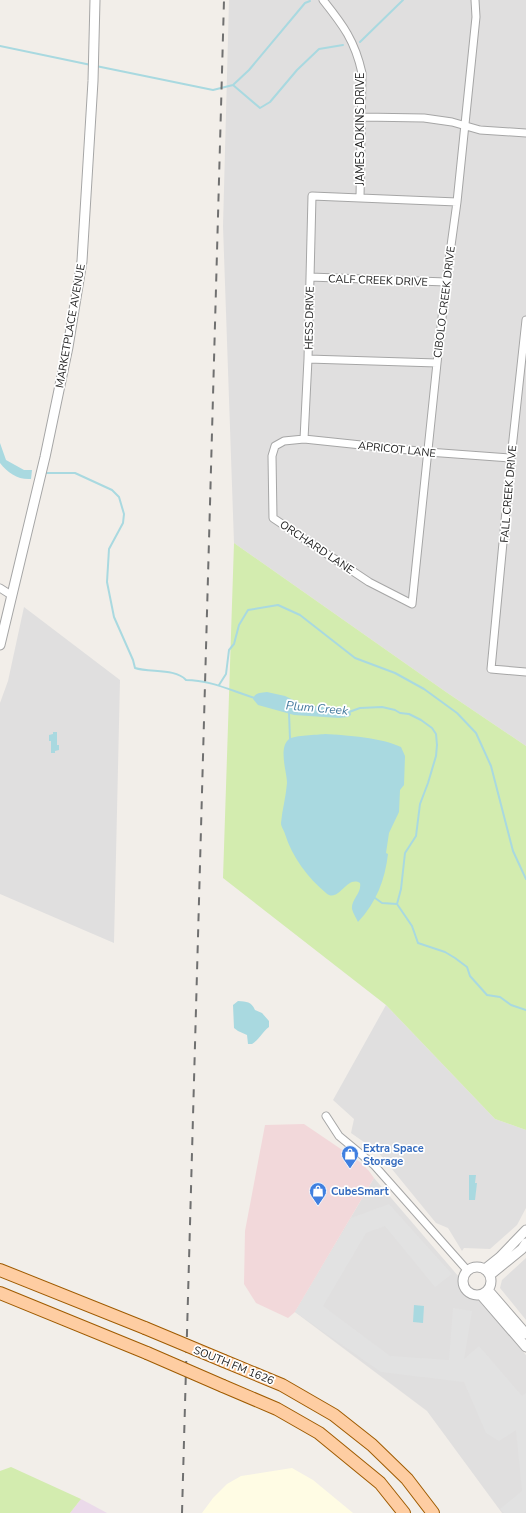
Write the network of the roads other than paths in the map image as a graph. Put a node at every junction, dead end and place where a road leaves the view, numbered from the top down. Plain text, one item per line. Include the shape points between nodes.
1 (95, 0) edge
2 (323, 0) edge
3 (475, 0) edge
4 (362, 117) junction
5 (465, 126) junction
6 (526, 133) edge
7 (360, 198) junction
8 (457, 202) junction
9 (310, 278) junction
10 (446, 282) junction
11 (526, 320) edge
12 (308, 359) junction
13 (437, 363) junction
14 (304, 439) junction
15 (284, 441) joint
16 (428, 452) junction
17 (511, 458) junction
18 (0, 588) edge
19 (11, 595) junction
20 (412, 604) joint
21 (0, 645) edge
22 (526, 672) edge
23 (326, 1116) dead end
24 (526, 1230) edge
25 (526, 1243) edge
26 (0, 1270) edge
27 (467, 1270) junction
28 (487, 1272) junction
29 (485, 1292) junction
30 (0, 1293) edge
31 (526, 1334) edge
32 (526, 1347) edge
33 (404, 1513) edge
34 (433, 1513) edge

1 - 19 street, MARKETPLACE AVENUE via 82,261 68,347 45,457
2 - 4 street, JAMES ADKINS DRIVE via 344,26 359,57 362,73
3 - 5 street, CIBOLO CREEK DRIVE via 476,17
4 - 5 street via 424,118
4 - 7 street, JAMES ADKINS DRIVE
5 - 6 street via 496,132
5 - 8 street, CIBOLO CREEK DRIVE
7 - 8 street
7 - 9 street, HESS DRIVE via 312,196
8 - 10 street, CIBOLO CREEK DRIVE
9 - 10 street, CALF CREEK DRIVE
9 - 12 street, HESS DRIVE
10 - 13 street, CIBOLO CREEK DRIVE
11 - 17 street, FALL CREEK DRIVE
12 - 13 street
12 - 14 street, HESS DRIVE
13 - 16 street, CIBOLO CREEK DRIVE
14 - 15 street, APRICOT LANE
14 - 16 street, APRICOT LANE
15 - 20 street, ORCHARD LANE via 276,446 272,456 273,518 369,582
16 - 17 street, APRICOT LANE
16 - 20 street, CIBOLO CREEK DRIVE
17 - 22 street, FALL CREEK DRIVE via 491,669
18 - 19 street
19 - 21 street, MARKETPLACE AVENUE
23 - 27 street via 340,1136 374,1165
24 - 28 street
25 - 28 street via 522,1249
26 - 34 main road, SOUTH FM 1626, bridge via 282,1385 334,1415 372,1445 407,1479
27 - 28 street via 476,1266
27 - 29 street via 462,1278 463,1287 469,1293 477,1295
28 - 29 street via 491,1283
29 - 31 street
29 - 32 street
30 - 33 main road, SOUTH FM 1626, bridge via 277,1408 319,1433 380,1483

